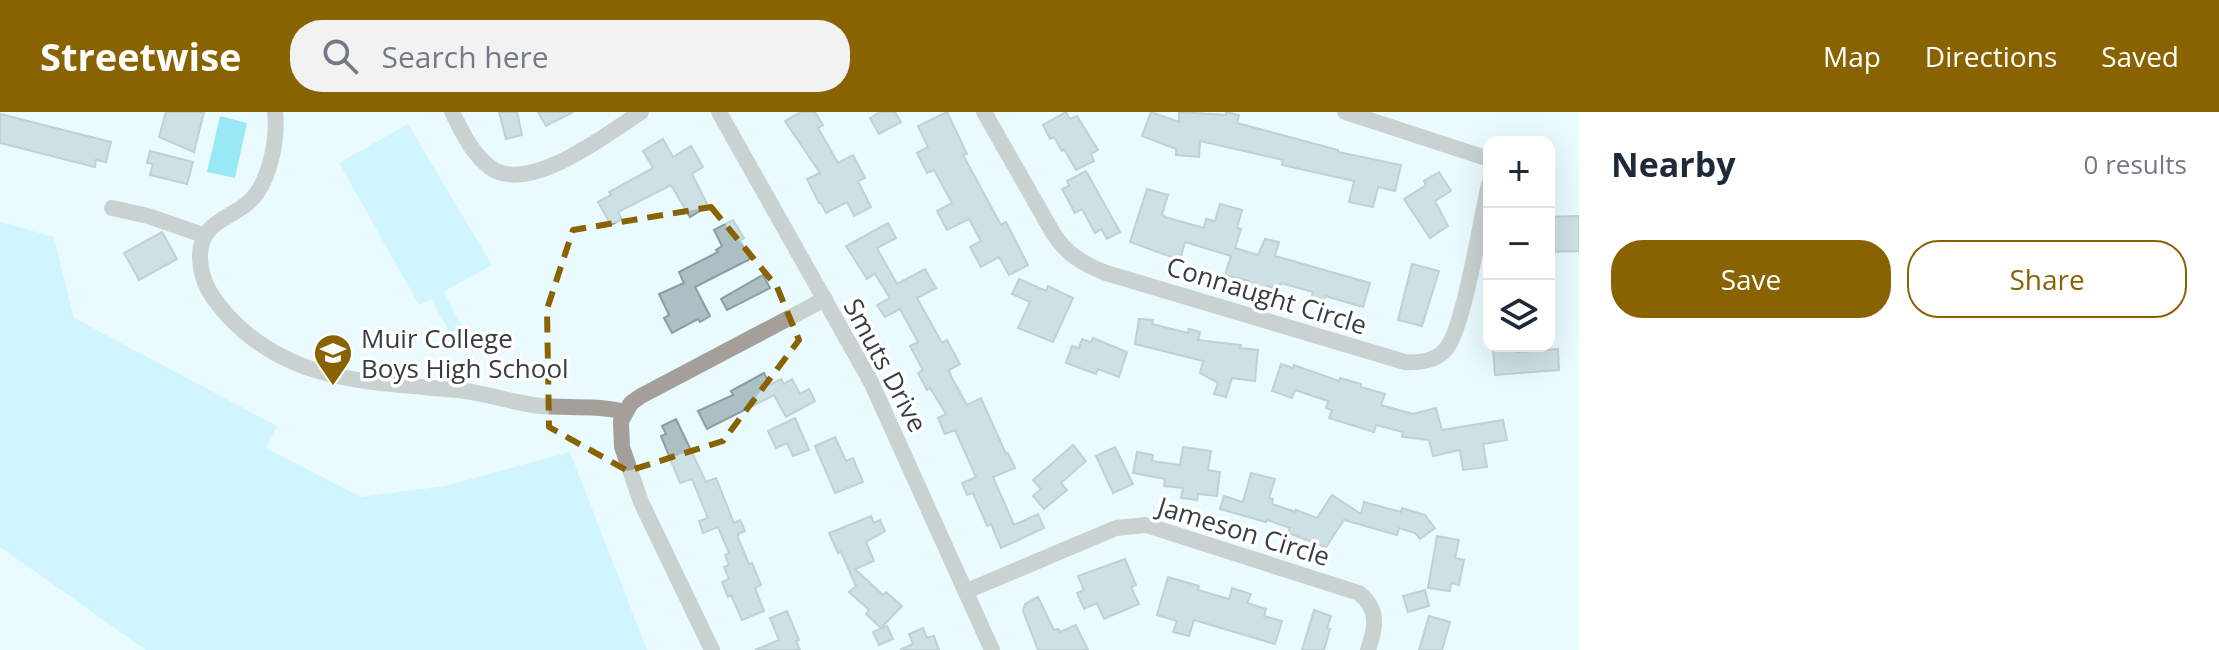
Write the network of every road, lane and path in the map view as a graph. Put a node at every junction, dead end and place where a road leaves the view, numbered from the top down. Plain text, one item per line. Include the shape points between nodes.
1 (275, 112) edge
2 (452, 112) edge
3 (641, 112) edge
4 (719, 112) edge
5 (984, 112) edge
6 (1345, 112) edge
7 (1483, 156) edge
8 (112, 208) dead end
9 (1484, 208) edge
10 (203, 235) junction
11 (825, 299) junction
12 (625, 412) junction
13 (967, 591) junction
14 (712, 650) edge
15 (992, 650) edge
16 (1368, 650) edge

1 - 10 street via 269,164 256,194
2 - 3 street via 469,145 493,170 522,176 571,155
4 - 11 street, Smuts Drive
5 - 9 street, Connaught Circle via 1060,245 1078,260 1106,273 1405,362 1437,357 1452,340
6 - 7 street
8 - 10 street
10 - 12 street via 202,269 213,299 235,324 309,369 371,384
11 - 12 street via 641,396
11 - 13 street, Smuts Drive via 871,382
12 - 14 street via 620,433 627,466
13 - 15 street, Smuts Drive
13 - 16 street, Jameson Circle via 1116,528 1146,525 1359,593 1376,619

